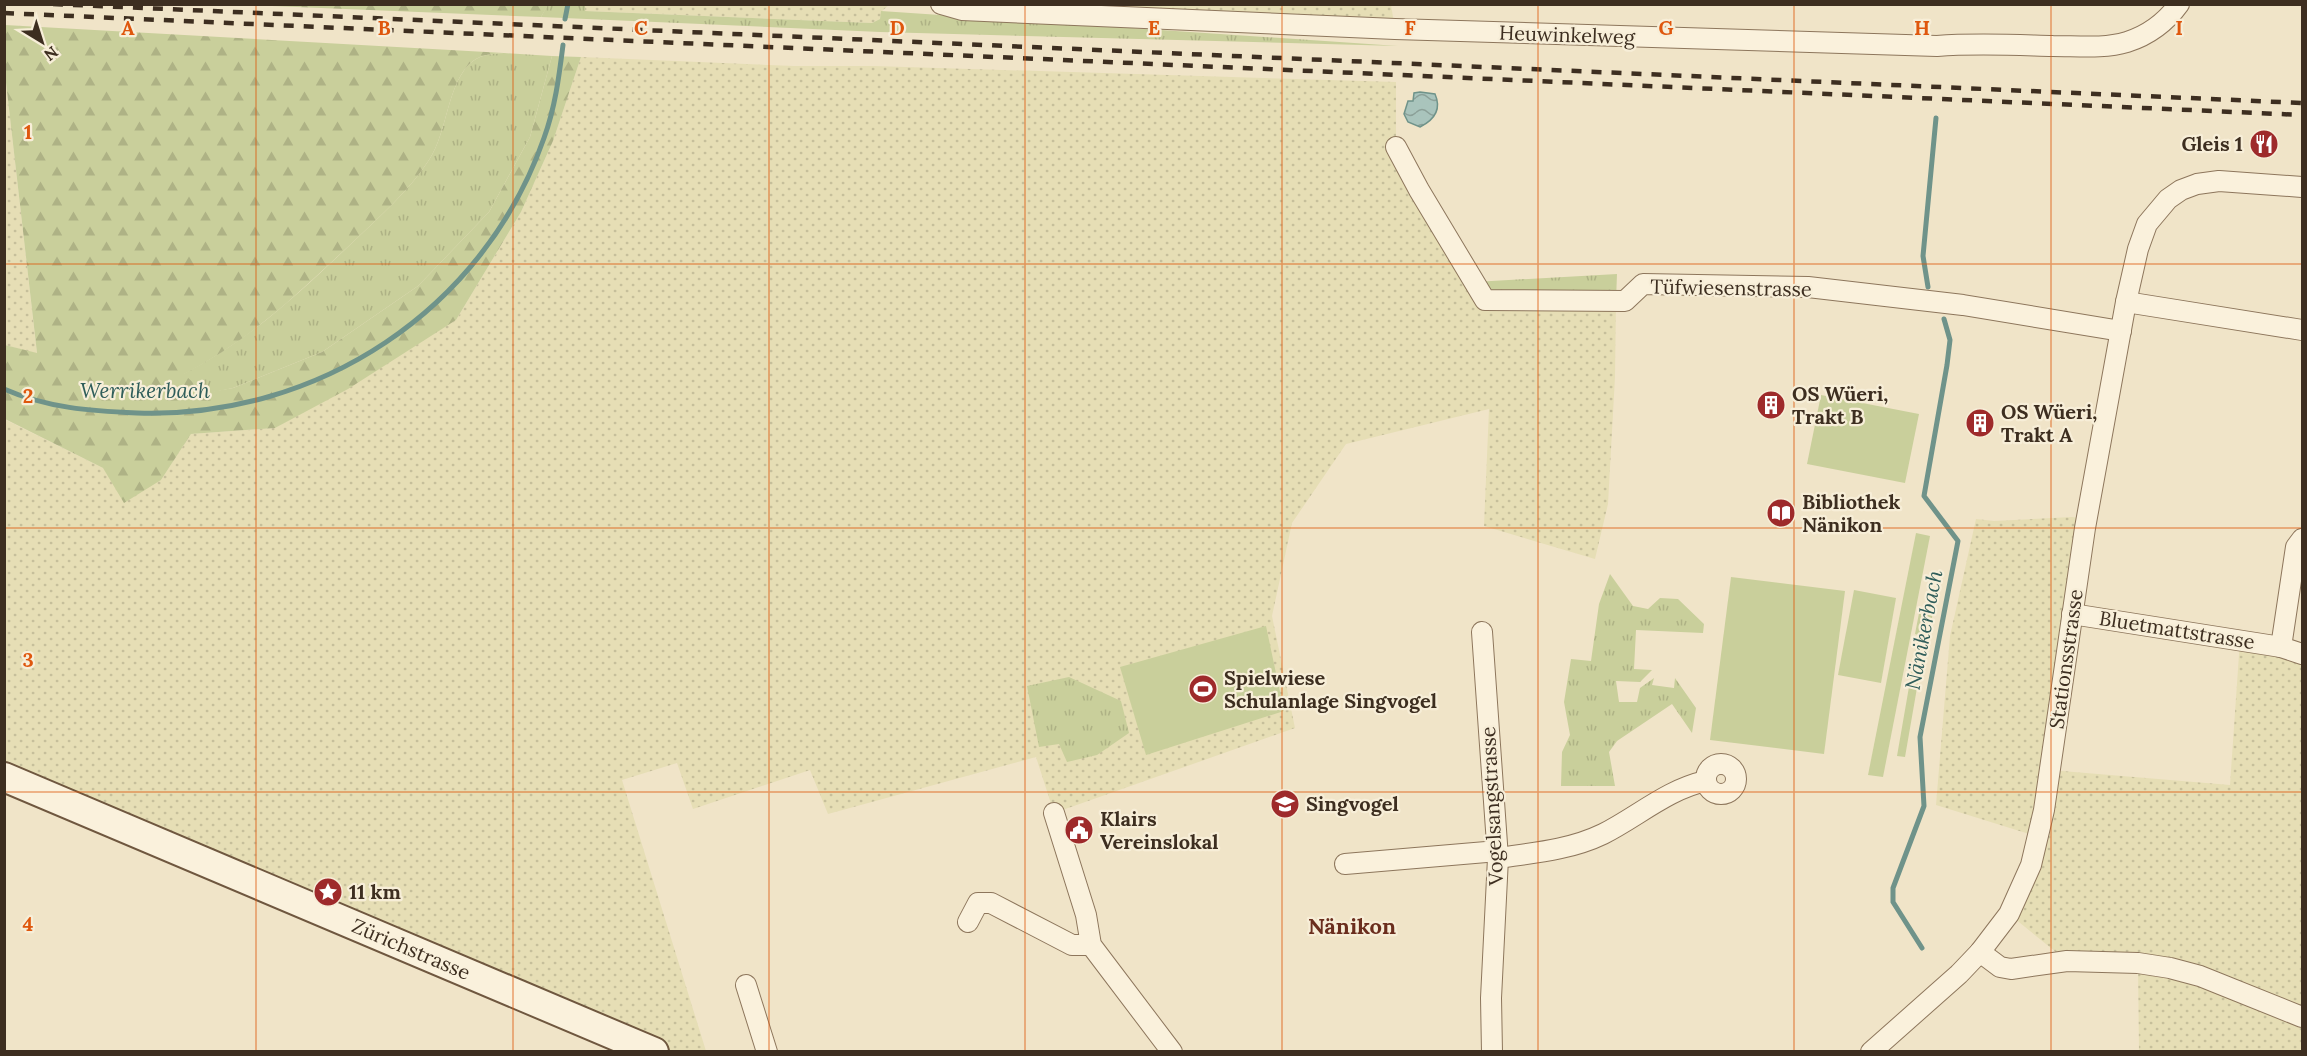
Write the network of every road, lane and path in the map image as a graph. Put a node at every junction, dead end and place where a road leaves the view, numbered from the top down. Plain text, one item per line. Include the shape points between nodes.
1 (941, 4) edge
2 (2179, 4) edge
3 (1396, 147) dead end
4 (2244, 182) junction
5 (2302, 187) edge
6 (2302, 199) edge
7 (2126, 302) junction
8 (2302, 330) edge
9 (2121, 331) junction
10 (2302, 539) edge
11 (2072, 614) junction
12 (1482, 632) dead end
13 (2281, 647) junction
14 (2302, 654) edge
15 (4, 777) edge
16 (1706, 781) dead end
17 (1054, 813) dead end
18 (1498, 854) junction
19 (1345, 864) dead end
20 (968, 922) dead end
21 (1091, 945) junction
22 (1980, 952) junction
23 (746, 985) dead end
24 (2302, 1017) edge
25 (1876, 1050) edge
26 (654, 1052) edge
27 (767, 1052) edge
28 (1172, 1052) edge
29 (1492, 1052) edge

1 - 2 street, Heuwinkelweg via 962,10 1407,30 2092,47 2143,36 2158,27
3 - 9 street, Tüfwiesenstrasse via 1485,300 1625,302 1643,284 1808,287 1963,305
4 - 5 street, Stationsstrasse
4 - 6 street via 2250,193
4 - 7 street, Stationsstrasse via 2197,184 2181,190 2155,212 2140,239
7 - 8 street
7 - 9 street, Stationsstrasse
9 - 11 street, Stationsstrasse
10 - 13 street via 2296,547
11 - 13 street, Bluetmattstrasse
11 - 22 street, Stationsstrasse via 2039,837 2009,914
12 - 18 street, Vogelsangstrasse
13 - 14 street, Bluetmattstrasse
15 - 26 main road, Zürichstrasse
16 - 18 street via 1686,786 1586,841 1550,850
17 - 21 street via 1086,915
18 - 19 street
18 - 29 street, Vogelsangstrasse
20 - 21 street via 978,903 991,903 1072,945
21 - 28 street
22 - 24 street via 2000,967 2011,969 2067,961 2170,968
22 - 25 street, Stationsstrasse
23 - 27 street

